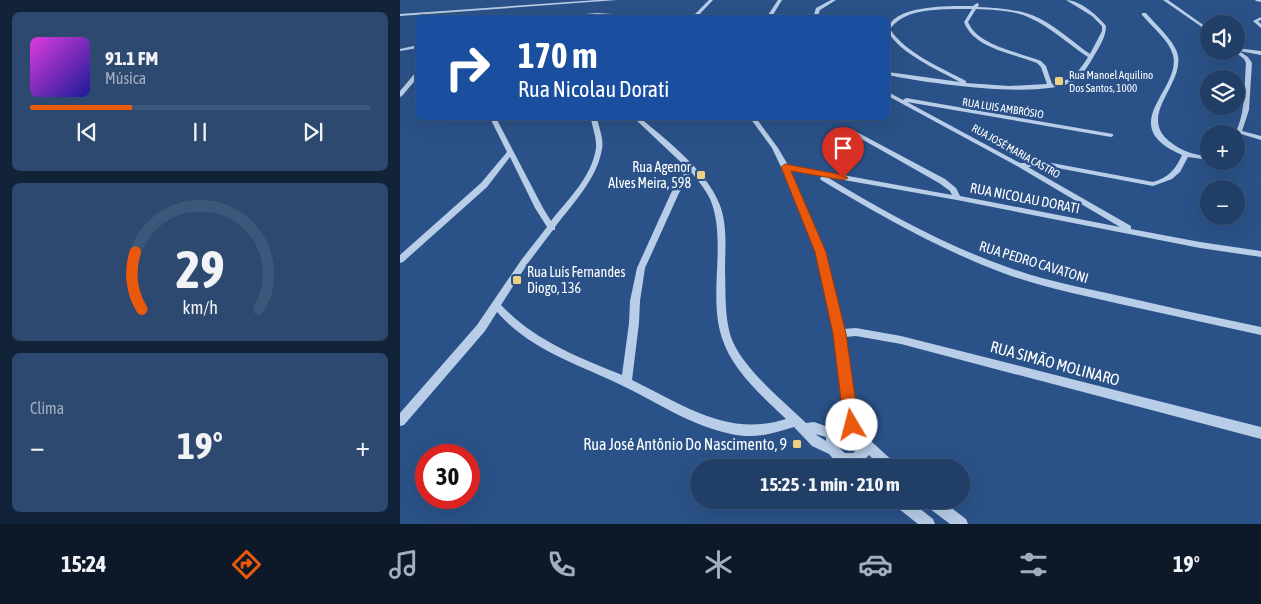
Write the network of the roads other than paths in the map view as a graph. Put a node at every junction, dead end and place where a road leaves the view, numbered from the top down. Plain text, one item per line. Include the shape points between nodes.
1 (615, 0) edge
2 (711, 0) edge
3 (780, 0) edge
4 (834, 0) edge
5 (1068, 0) edge
6 (1165, 0) edge
7 (1257, 0) edge
8 (1261, 1) edge
9 (977, 4) junction
10 (1144, 14) dead end
11 (400, 15) edge
12 (575, 15) edge
13 (604, 15) edge
14 (696, 15) edge
15 (770, 15) edge
16 (816, 15) edge
17 (1261, 18) edge
18 (890, 21) edge
19 (1200, 25) edge
20 (1261, 27) edge
21 (890, 32) edge
22 (415, 47) edge
23 (400, 50) edge
24 (1245, 51) edge
25 (1261, 53) edge
26 (1090, 56) junction
27 (1245, 57) edge
28 (890, 74) edge
29 (415, 78) edge
30 (968, 84) junction
31 (1050, 86) junction
32 (400, 95) edge
33 (891, 96) edge
34 (493, 120) edge
35 (594, 120) edge
36 (639, 120) edge
37 (754, 120) edge
38 (1242, 125) edge
39 (854, 132) dead end
40 (1111, 135) dead end
41 (1245, 135) edge
42 (1261, 138) edge
43 (510, 152) junction
44 (1186, 154) junction
45 (1200, 156) edge
46 (1019, 165) junction
47 (785, 167) junction
48 (690, 168) junction
49 (817, 174) junction
50 (956, 198) junction
51 (552, 228) junction
52 (1132, 231) junction
53 (1261, 254) edge
54 (400, 260) edge
55 (497, 306) junction
56 (1261, 332) edge
57 (839, 334) junction
58 (626, 382) junction
59 (400, 421) edge
60 (800, 425) junction
61 (852, 425) junction
62 (1261, 433) edge
63 (833, 434) junction
64 (867, 445) junction
65 (833, 450) junction
66 (844, 459) edge
67 (859, 459) edge
68 (882, 459) edge
69 (910, 509) edge
70 (941, 509) edge
71 (928, 524) edge
72 (960, 524) edge

1 - 11 street
2 - 14 street
3 - 15 street
4 - 16 street via 818,8
5 - 26 street via 1094,15 1104,26 1102,37
6 - 19 street
7 - 8 street
9 - 18 street via 953,2 915,8
9 - 26 street via 1034,18
9 - 31 street via 966,22 968,28 986,42 1039,62
10 - 44 street via 1173,50 1177,60 1156,112 1156,132 1163,141
12 - 13 street
17 - 20 street via 1255,21
21 - 30 street via 918,57
22 - 23 street
24 - 25 street
26 - 31 street via 1075,78
27 - 38 street via 1249,63 1246,115
28 - 30 street
29 - 32 street
30 - 31 street
33 - 40 street, RUA LUIS AMBRÓSIO via 952,110
33 - 46 street, RUA JOSÉ MARIA CASTRO
34 - 43 street
35 - 51 street via 599,140 595,166
36 - 48 street
37 - 47 street
39 - 50 street via 942,180 953,190
41 - 42 street
43 - 51 street
43 - 54 street via 484,185
44 - 45 street
44 - 46 street via 1172,177 1153,184 1052,165
46 - 52 street, RUA JOSÉ MARIA CASTRO
47 - 49 street, RUA NICOLAU DORATI
47 - 57 street via 820,252
48 - 58 street via 641,268
48 - 60 street via 711,193 718,213 724,328 729,343 759,384
49 - 50 street, RUA NICOLAU DORATI
49 - 56 street, RUA PEDRO CAVATONI via 922,234 1008,271 1052,285
50 - 52 street, RUA NICOLAU DORATI
51 - 55 street via 525,261
52 - 53 street, RUA NICOLAU DORATI
55 - 58 street via 508,320 530,336 582,364
55 - 59 street via 457,358
57 - 61 street
57 - 62 street, RUA SIMÃO MOLINARO via 856,332 901,340
58 - 60 street via 729,429 766,430
60 - 63 street
60 - 65 street via 814,441
61 - 63 street via 841,427
61 - 64 street via 865,434
63 - 65 street
64 - 67 street
64 - 68 street
65 - 66 street
69 - 71 street
70 - 72 street

